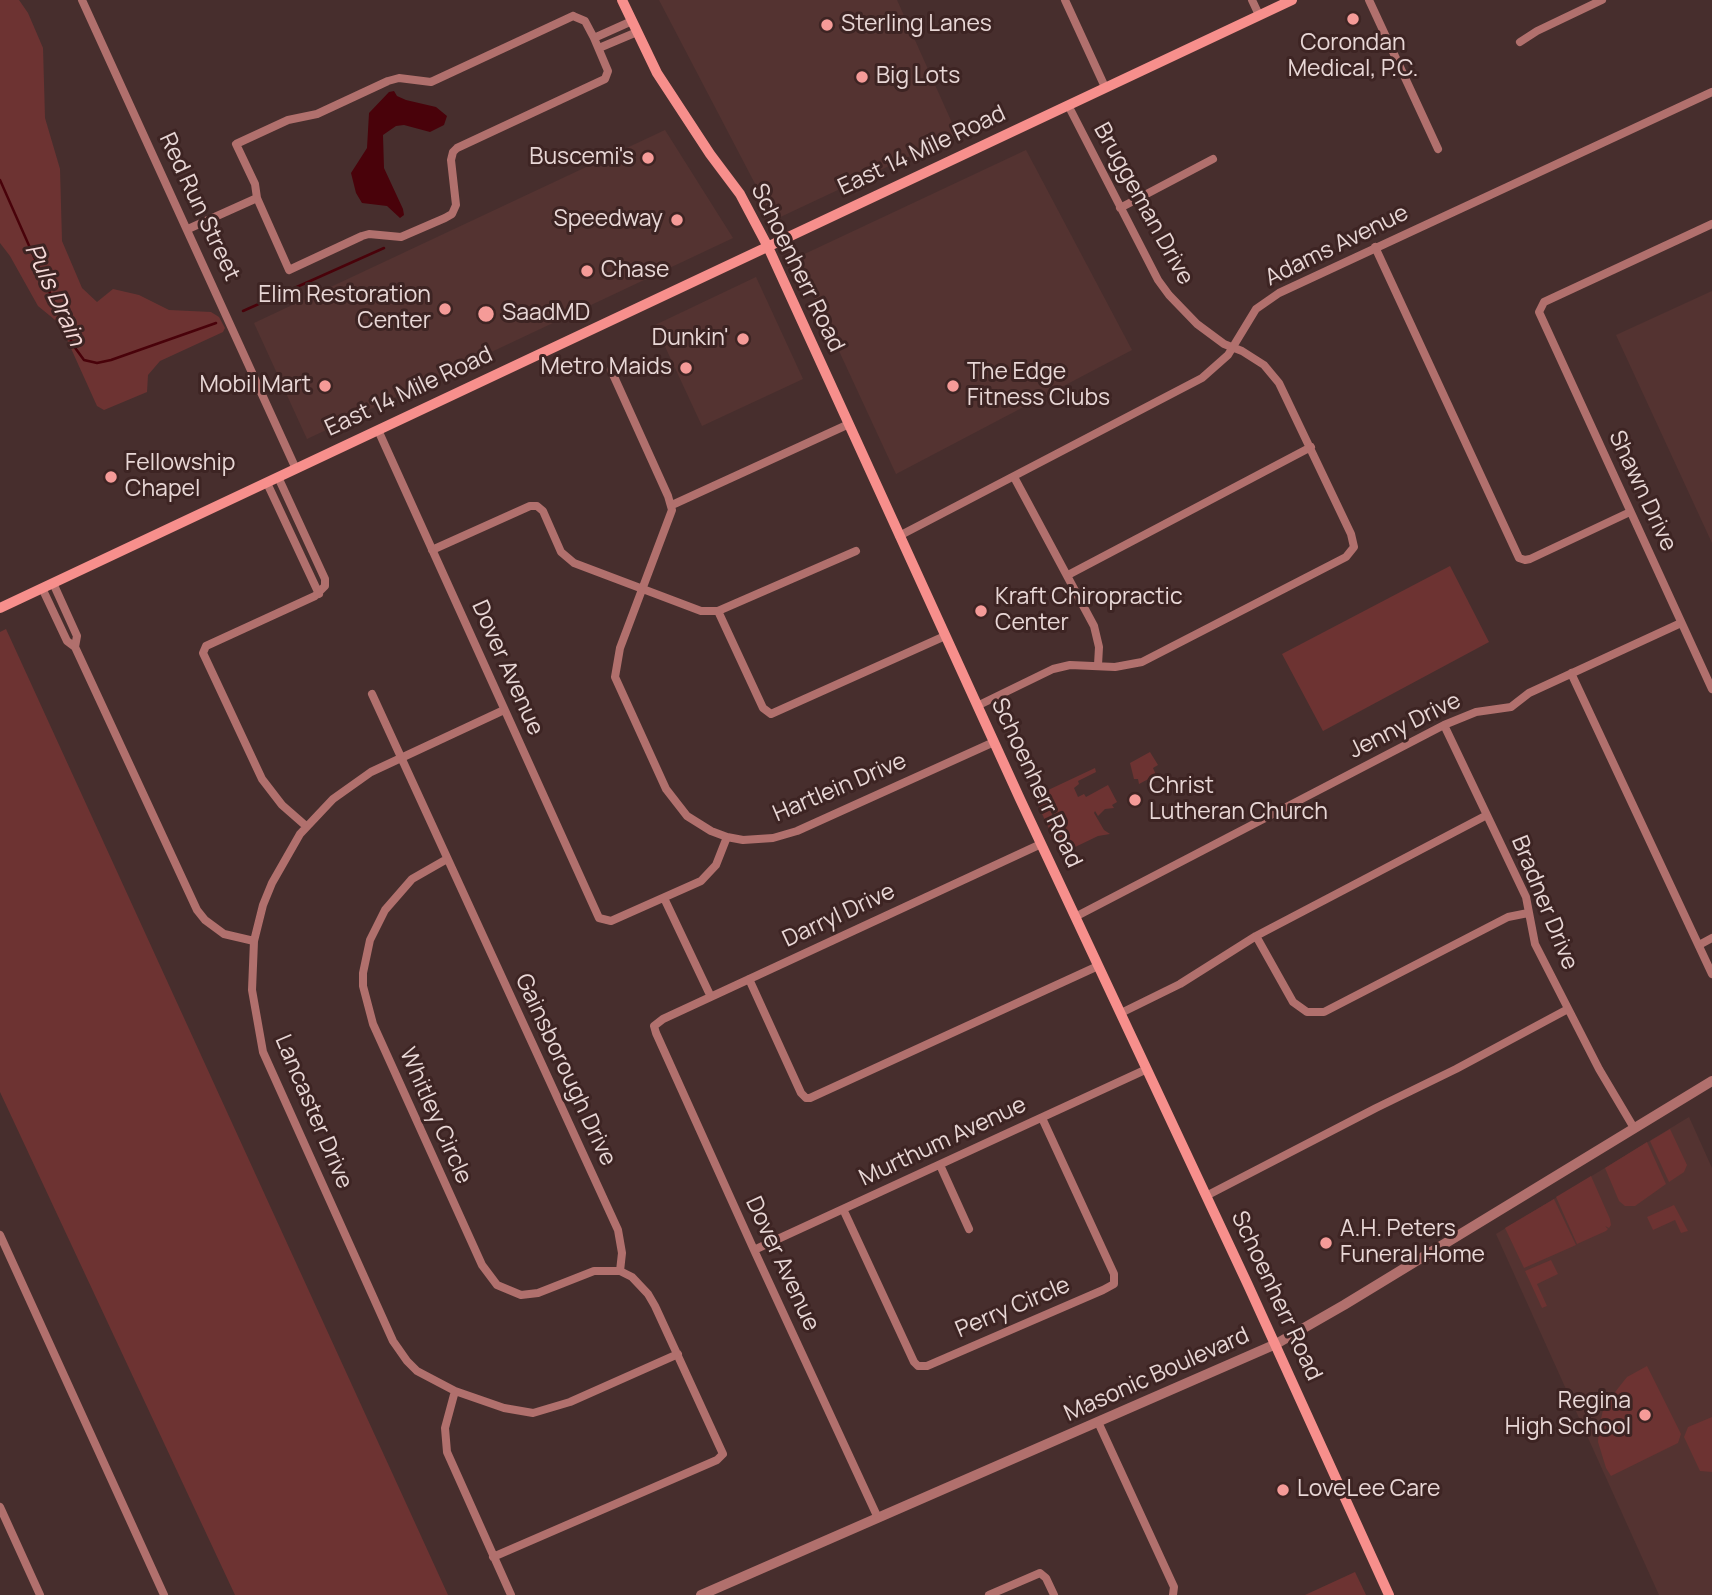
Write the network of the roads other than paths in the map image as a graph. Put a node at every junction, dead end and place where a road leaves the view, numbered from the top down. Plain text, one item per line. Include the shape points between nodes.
1 (82, 0) edge
2 (622, 0) edge
3 (1065, 0) edge
4 (1252, 0) edge
5 (1292, 0) edge
6 (1369, 0) edge
7 (1602, 0) edge
8 (1259, 15) junction
9 (632, 21) junction
10 (637, 32) junction
11 (1520, 42) dead end
12 (597, 43) junction
13 (1105, 88) junction
14 (1712, 92) edge
15 (1068, 105) junction
16 (1438, 149) dead end
17 (1213, 159) dead end
18 (257, 198) junction
19 (1120, 208) junction
20 (1712, 224) edge
21 (188, 229) junction
22 (768, 247) junction
23 (1375, 247) junction
24 (1232, 348) junction
25 (611, 370) dead end
26 (849, 424) junction
27 (378, 430) junction
28 (1311, 447) junction
29 (296, 469) junction
30 (278, 477) junction
31 (1014, 477) junction
32 (267, 482) junction
33 (671, 505) junction
34 (1630, 512) junction
35 (899, 536) junction
36 (432, 550) junction
37 (856, 551) dead end
38 (1068, 575) junction
39 (53, 583) junction
40 (42, 588) junction
41 (642, 589) junction
42 (318, 594) junction
43 (0, 608) edge
44 (719, 611) junction
45 (1681, 622) junction
46 (945, 636) junction
47 (75, 647) junction
48 (1098, 665) junction
49 (1571, 673) junction
50 (1712, 689) edge
51 (372, 694) dead end
52 (977, 706) junction
53 (504, 710) junction
54 (1444, 724) junction
55 (994, 741) junction
56 (401, 757) junction
57 (1487, 814) junction
58 (306, 826) junction
59 (727, 837) junction
60 (1041, 844) junction
61 (447, 859) junction
62 (664, 898) junction
63 (1528, 913) junction
64 (1075, 917) junction
65 (1256, 936) junction
66 (1712, 938) edge
67 (254, 941) junction
68 (1699, 945) junction
69 (1098, 966) junction
70 (1712, 974) edge
71 (749, 979) junction
72 (711, 997) junction
73 (1568, 1009) junction
74 (1121, 1013) junction
75 (654, 1026) joint
76 (1147, 1069) junction
77 (1712, 1080) edge
78 (1041, 1118) junction
79 (1634, 1128) junction
80 (940, 1165) junction
81 (1206, 1196) junction
82 (843, 1209) junction
83 (969, 1229) dead end
84 (0, 1235) edge
85 (754, 1250) junction
86 (620, 1271) junction
87 (1276, 1344) junction
88 (678, 1354) junction
89 (455, 1391) junction
90 (1098, 1422) junction
91 (0, 1507) edge
92 (878, 1518) junction
93 (494, 1557) junction
94 (716, 1592) edge
95 (1173, 1594) edge
96 (40, 1595) edge
97 (164, 1595) edge
98 (511, 1595) edge
99 (701, 1595) edge
100 (989, 1595) edge
101 (1054, 1595) edge
102 (1390, 1595) edge

1 - 21 street, Red Run Street
2 - 9 main road, Schoenherr Road
3 - 13 street
4 - 8 street
5 - 8 main road, East 14 Mile Road
6 - 16 street
7 - 11 street
8 - 13 main road, East 14 Mile Road
9 - 10 main road, Schoenherr Road
9 - 12 street
10 - 12 street
10 - 22 main road, Schoenherr Road via 667,89 740,194
12 - 18 street via 585,21 573,16 431,82 394,79 317,114 288,120 236,144
12 - 18 street via 608,71 600,82 453,152 456,205 445,218 401,237 362,236 289,270
13 - 15 main road, East 14 Mile Road
14 - 23 street, Adams Avenue
15 - 19 street, Bruggeman Drive
15 - 22 main road, East 14 Mile Road
17 - 19 street
18 - 21 street
19 - 24 street, Bruggeman Drive via 1169,295 1196,324
20 - 34 street, Shawn Drive via 1539,308
21 - 29 street, Red Run Street
22 - 26 main road, Schoenherr Road
22 - 27 main road, East 14 Mile Road
23 - 24 street, Adams Avenue via 1268,299 1256,309
23 - 34 street via 1522,559
24 - 28 street, Bruggeman Drive via 1264,365 1279,383
24 - 31 street, Adams Avenue via 1202,378
25 - 33 street
26 - 33 street
26 - 35 main road, Schoenherr Road
27 - 29 main road, East 14 Mile Road
27 - 36 street, Dover Avenue
28 - 38 street
28 - 48 street, Bruggeman Drive via 1354,540 1346,557 1150,658 1115,667
29 - 30 main road, East 14 Mile Road
30 - 32 main road, East 14 Mile Road
30 - 42 street via 325,579
31 - 35 street, Adams Avenue
31 - 38 street
32 - 39 main road, East 14 Mile Road
32 - 42 street
33 - 41 street
34 - 45 street, Shawn Drive
35 - 46 main road, Schoenherr Road
36 - 41 street via 537,506 569,560
36 - 53 street, Dover Avenue
37 - 44 street
38 - 48 street via 1098,636
39 - 40 main road, East 14 Mile Road
39 - 47 street via 77,636
40 - 43 main road, East 14 Mile Road
40 - 47 street via 66,641
41 - 44 street via 701,611
41 - 59 street via 616,662 618,687 671,798 698,824
42 - 58 street via 209,644 203,653 262,779
44 - 46 street via 768,713
45 - 49 street, Jenny Drive
45 - 50 street, Shawn Drive
46 - 52 main road, Schoenherr Road
47 - 67 street via 197,910 224,934
48 - 52 street via 1053,668
49 - 54 street, Jenny Drive via 1529,692 1511,708 1476,712
49 - 68 street
51 - 56 street, Gainsborough Drive
52 - 55 main road, Schoenherr Road
53 - 56 street, Lancaster Drive
53 - 62 street, Dover Avenue via 597,914 611,920
54 - 57 street, Bradner Drive
54 - 64 street, Jenny Drive
55 - 59 street, Hartlein Drive via 786,835 756,840
55 - 60 main road, Schoenherr Road
56 - 58 street, Lancaster Drive via 352,784
56 - 61 street, Gainsborough Drive
57 - 63 street, Bradner Drive via 1526,897
57 - 65 street
58 - 67 street, Lancaster Drive via 272,883
59 - 62 street via 707,876
60 - 64 main road, Schoenherr Road
60 - 71 street, Darryl Drive
61 - 86 street, Gainsborough Drive via 618,1230
61 - 86 street, Whitley Circle via 412,879 376,924 363,973 373,1024 482,1265 496,1285 529,1295 594,1270
62 - 72 street
63 - 65 street via 1508,917 1324,1012 1307,1012 1293,1002
63 - 73 street, Bradner Drive via 1535,944
64 - 69 main road, Schoenherr Road
65 - 74 street via 1180,984
66 - 68 street
67 - 89 street, Lancaster Drive via 251,974 256,1024 278,1090 393,1341 417,1371
68 - 70 street
69 - 71 street via 806,1098
69 - 74 main road, Schoenherr Road
71 - 72 street, Darryl Drive
72 - 75 street, Darryl Drive
73 - 79 street, Bradner Drive
73 - 81 street
74 - 76 main road, Schoenherr Road
75 - 85 street, Dover Avenue
76 - 78 street, Murthum Avenue
76 - 81 main road, Schoenherr Road
77 - 79 street, Masonic Boulevard
78 - 80 street, Murthum Avenue
78 - 82 street, Perry Circle via 1114,1274 1114,1284 1103,1290 935,1363 918,1366
79 - 87 street, Masonic Boulevard
80 - 82 street, Murthum Avenue
80 - 83 street
81 - 87 main road, Schoenherr Road
82 - 85 street, Murthum Avenue
84 - 97 street
85 - 92 street, Dover Avenue
86 - 88 street via 649,1294
87 - 90 street, Masonic Boulevard
87 - 102 main road, Schoenherr Road
88 - 89 street, Lancaster Drive via 546,1411 519,1412
88 - 93 street via 723,1454
89 - 93 street via 445,1428 447,1452
90 - 92 street, Masonic Boulevard
90 - 95 street via 1174,1587
91 - 96 street
92 - 94 street, Masonic Boulevard
93 - 98 street
94 - 99 street, Masonic Boulevard
100 - 101 street via 1040,1573

